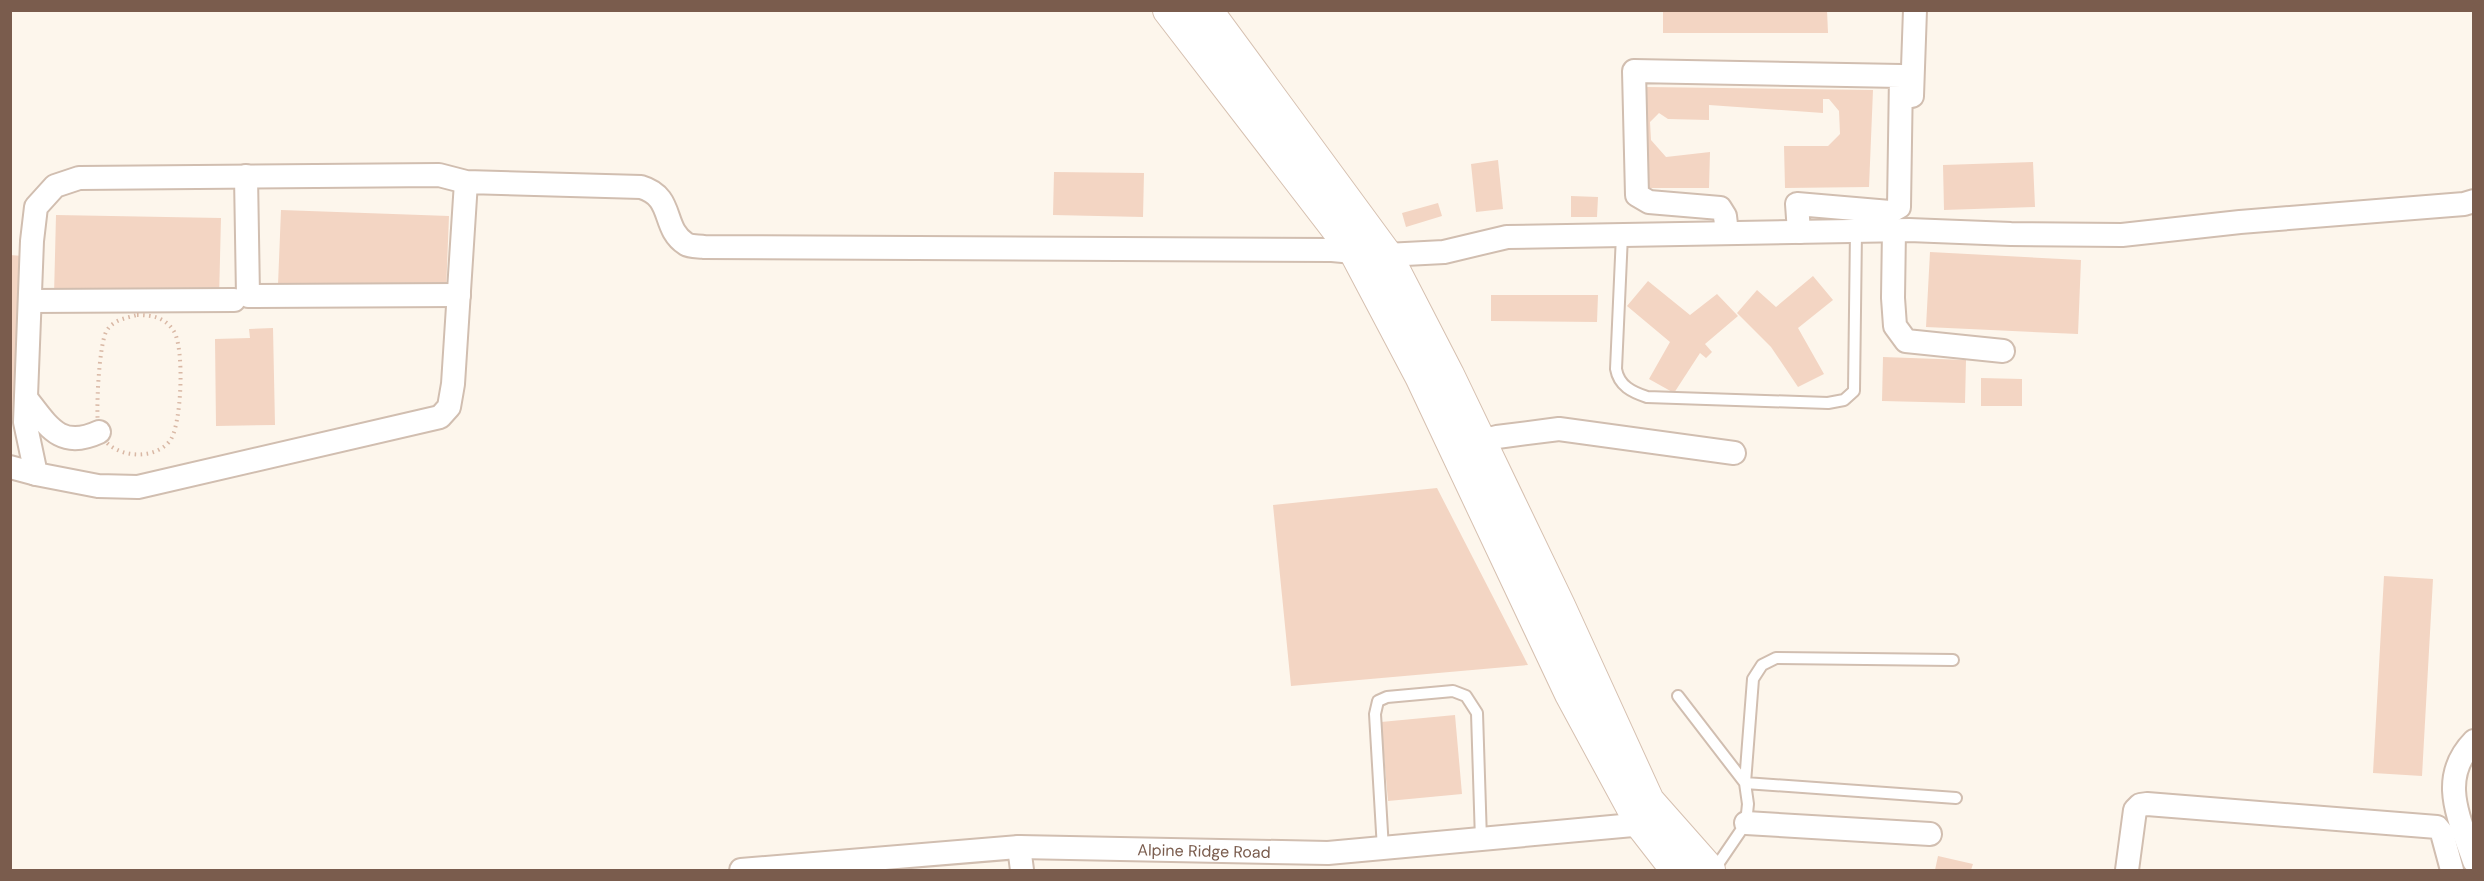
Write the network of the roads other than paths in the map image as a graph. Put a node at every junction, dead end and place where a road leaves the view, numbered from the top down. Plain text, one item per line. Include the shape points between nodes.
1 (1169, 10) edge
2 (1206, 10) edge
3 (1915, 10) edge
4 (246, 176) junction
5 (466, 182) junction
6 (2474, 201) edge
7 (1901, 230) junction
8 (1856, 231) junction
9 (1798, 232) junction
10 (1727, 233) junction
11 (1622, 235) junction
12 (1371, 254) junction
13 (459, 295) junction
14 (234, 300) dead end
15 (30, 301) junction
16 (2003, 351) dead end
17 (26, 398) junction
18 (99, 432) road end
19 (1467, 445) junction
20 (1734, 453) dead end
21 (10, 467) edge
22 (36, 474) junction
23 (1953, 660) dead end
24 (1678, 696) dead end
25 (2474, 741) edge
26 (1745, 783) junction
27 (1956, 798) dead end
28 (1654, 823) junction
29 (1746, 823) junction
30 (1930, 834) dead end
31 (1481, 840) junction
32 (1019, 848) junction
33 (1383, 849) junction
34 (2474, 861) edge
35 (845, 867) edge
36 (741, 870) edge
37 (1022, 870) edge
38 (1677, 870) edge
39 (1711, 870) edge
40 (2127, 870) edge
41 (2452, 870) edge

1 - 12 street
2 - 12 street
3 - 7 street
4 - 5 street via 439,175
4 - 13 street via 248,296
4 - 15 street via 79,178 56,186 36,207
5 - 12 street via 641,187 660,197 674,231 687,245 705,247 1332,250
5 - 13 street
6 - 7 street via 2122,235
7 - 8 street
7 - 16 street via 1893,298 1895,326 1906,341
8 - 9 street
8 - 11 lane via 1854,391 1844,400 1828,403 1647,397 1625,387 1616,369
9 - 10 street
9 - 10 street via 1797,204 1890,212 1899,207 1901,76 1634,71 1637,195 1649,202 1720,208
10 - 11 street
11 - 12 street via 1508,237 1444,252
12 - 19 street
13 - 22 street via 453,384 449,407 440,417 138,487 98,486
14 - 15 street
15 - 17 street
17 - 18 street via 60,436 84,439
17 - 22 street via 26,422
19 - 20 street via 1566,430
19 - 28 street via 1559,606 1648,801
21 - 22 street
23 - 26 lane via 1776,658 1762,665 1753,679
24 - 26 lane
25 - 34 street via 2463,755 2453,780 2454,804
26 - 27 lane
26 - 29 lane
28 - 31 street, Alpine Ridge Road
28 - 38 street
28 - 39 street
29 - 30 street
29 - 39 lane
31 - 33 street, Alpine Ridge Road
31 - 33 lane via 1477,713 1466,696 1453,691 1387,697 1378,700 1375,714
32 - 33 street, Alpine Ridge Road via 1328,853
32 - 35 street, Alpine Ridge Road
32 - 37 street
35 - 36 street, Alpine Ridge Road
40 - 41 street via 2135,810 2147,804 2437,827

